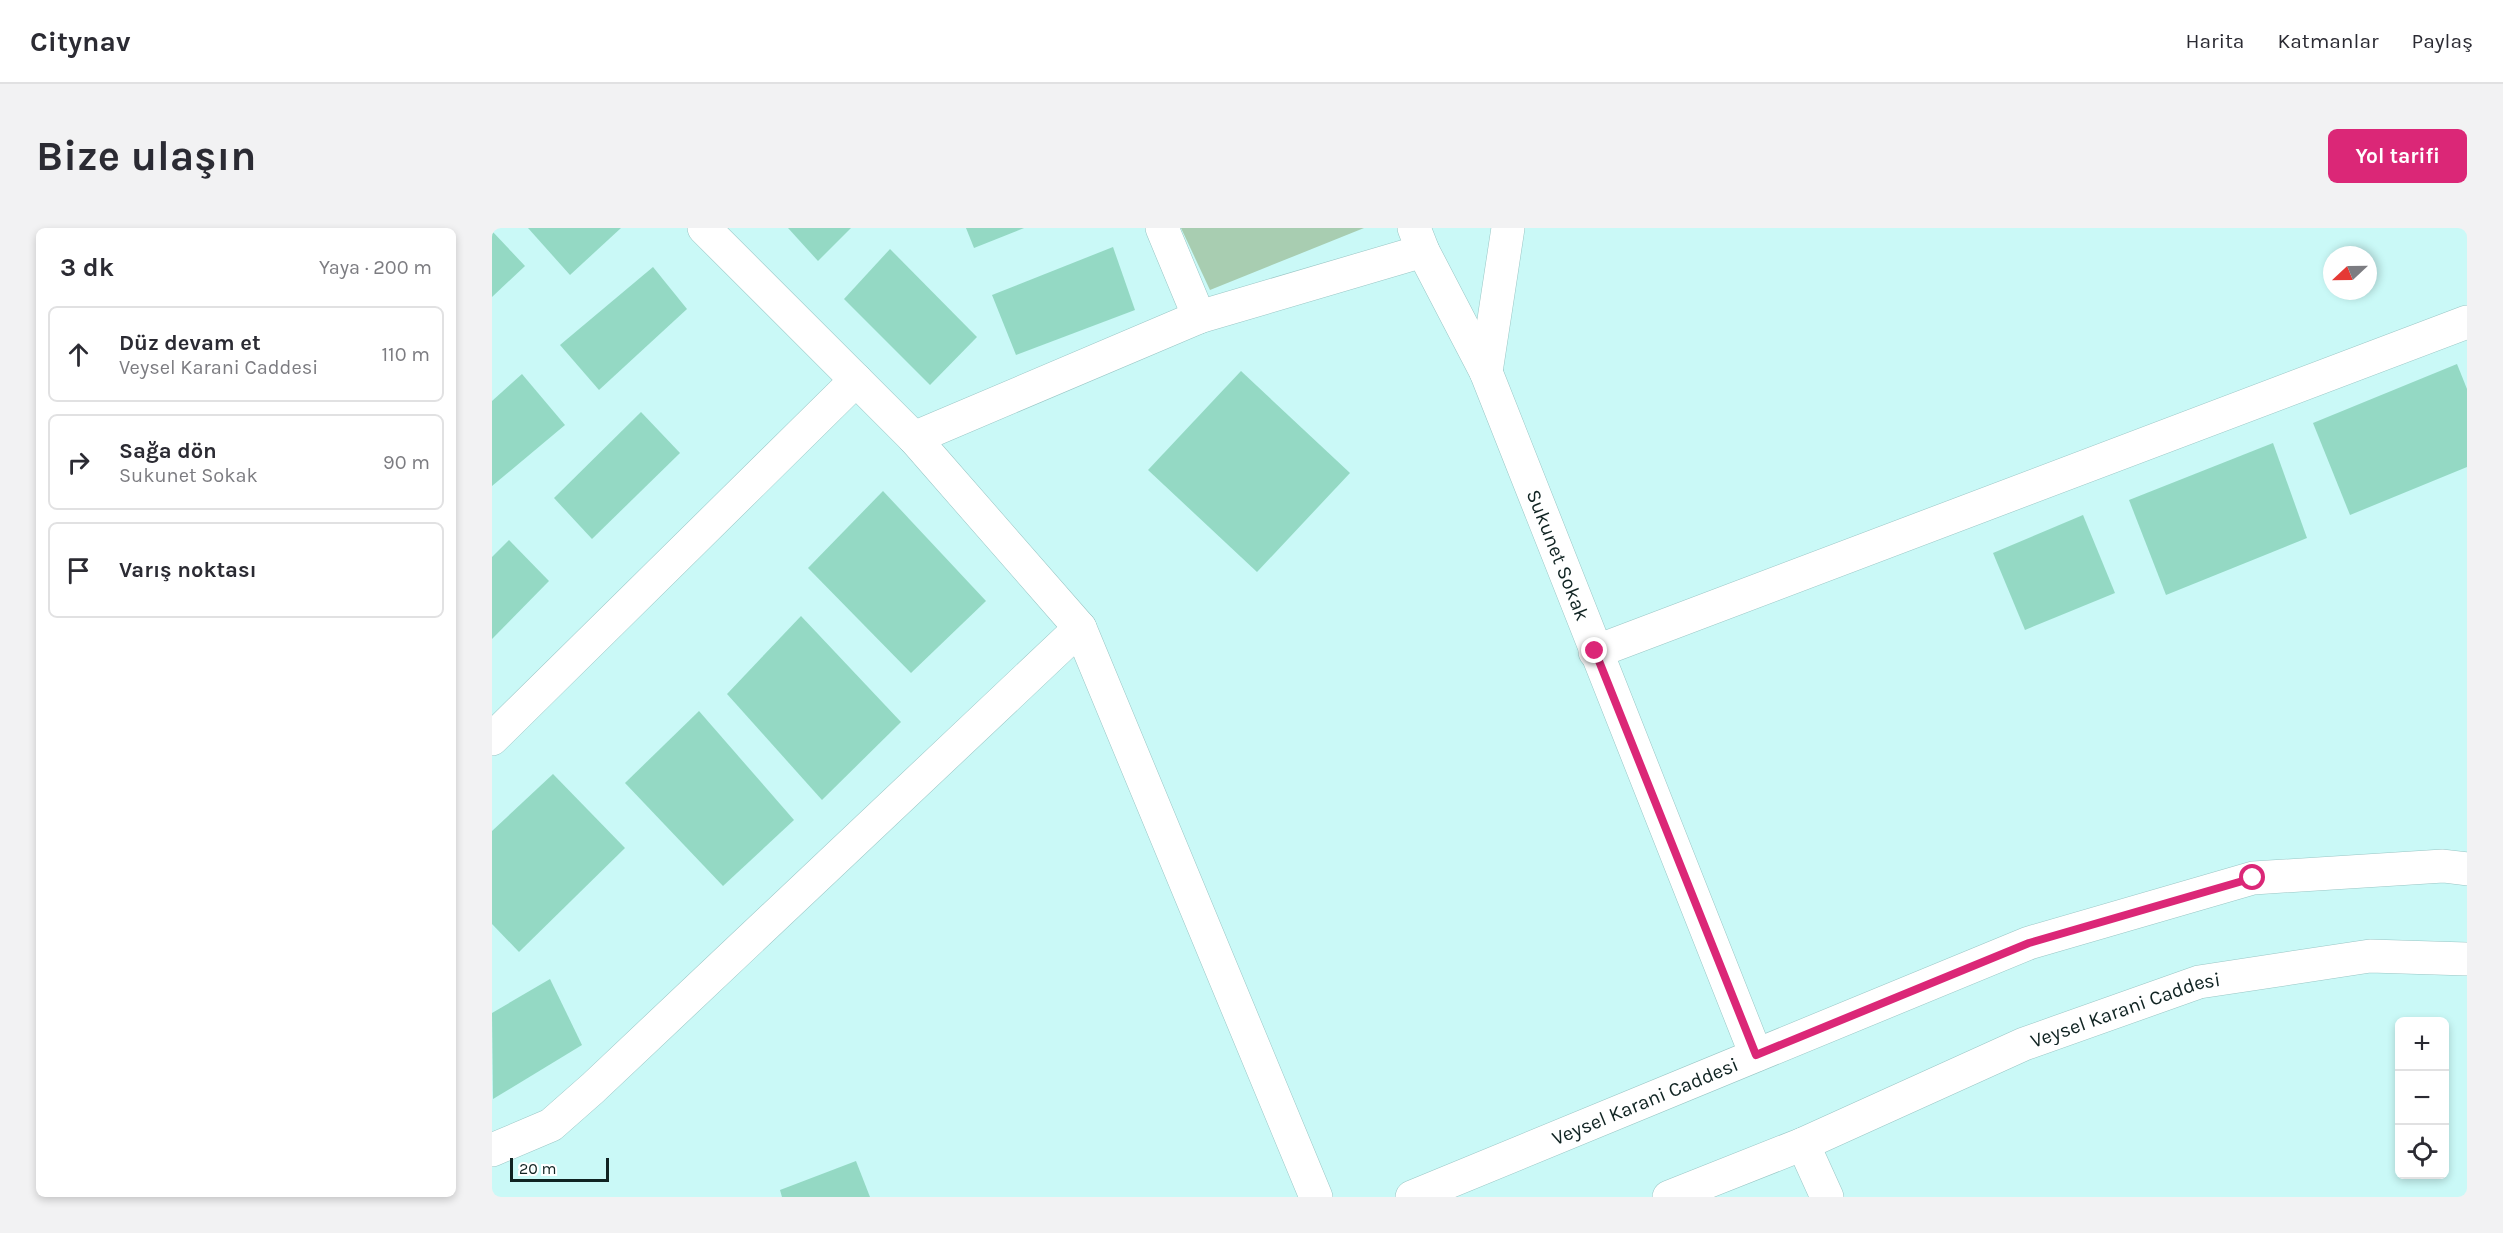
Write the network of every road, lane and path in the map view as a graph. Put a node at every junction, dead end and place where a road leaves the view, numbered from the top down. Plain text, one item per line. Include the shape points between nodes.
1 (704, 228) edge
2 (1162, 228) edge
3 (1508, 228) edge
4 (1418, 240) edge
5 (1199, 317) junction
6 (2467, 322) edge
7 (1486, 372) junction
8 (856, 380) junction
9 (914, 438) junction
10 (1080, 628) junction
11 (1595, 651) junction
12 (492, 739) edge
13 (2467, 869) edge
14 (2467, 959) edge
15 (1756, 1055) junction
16 (1803, 1144) junction
17 (492, 1150) edge
18 (1316, 1197) edge
19 (1412, 1197) edge
20 (1669, 1197) edge
21 (1827, 1197) edge

1 - 8 street
2 - 5 street
3 - 7 street
4 - 5 street
4 - 7 street, Sukunet Sokak
5 - 9 street
6 - 11 street
7 - 11 street, Sukunet Sokak
8 - 9 street
8 - 12 street
9 - 10 street
10 - 17 street via 593,1088 551,1125
10 - 18 street
11 - 15 street, Sukunet Sokak
13 - 15 street, Veysel Karani Caddesi via 2443,866 2253,878 2029,943
14 - 16 street, Veysel Karani Caddesi via 2370,956 2199,982 2024,1044
15 - 19 street, Veysel Karani Caddesi
16 - 20 street, Veysel Karani Caddesi
16 - 21 street

